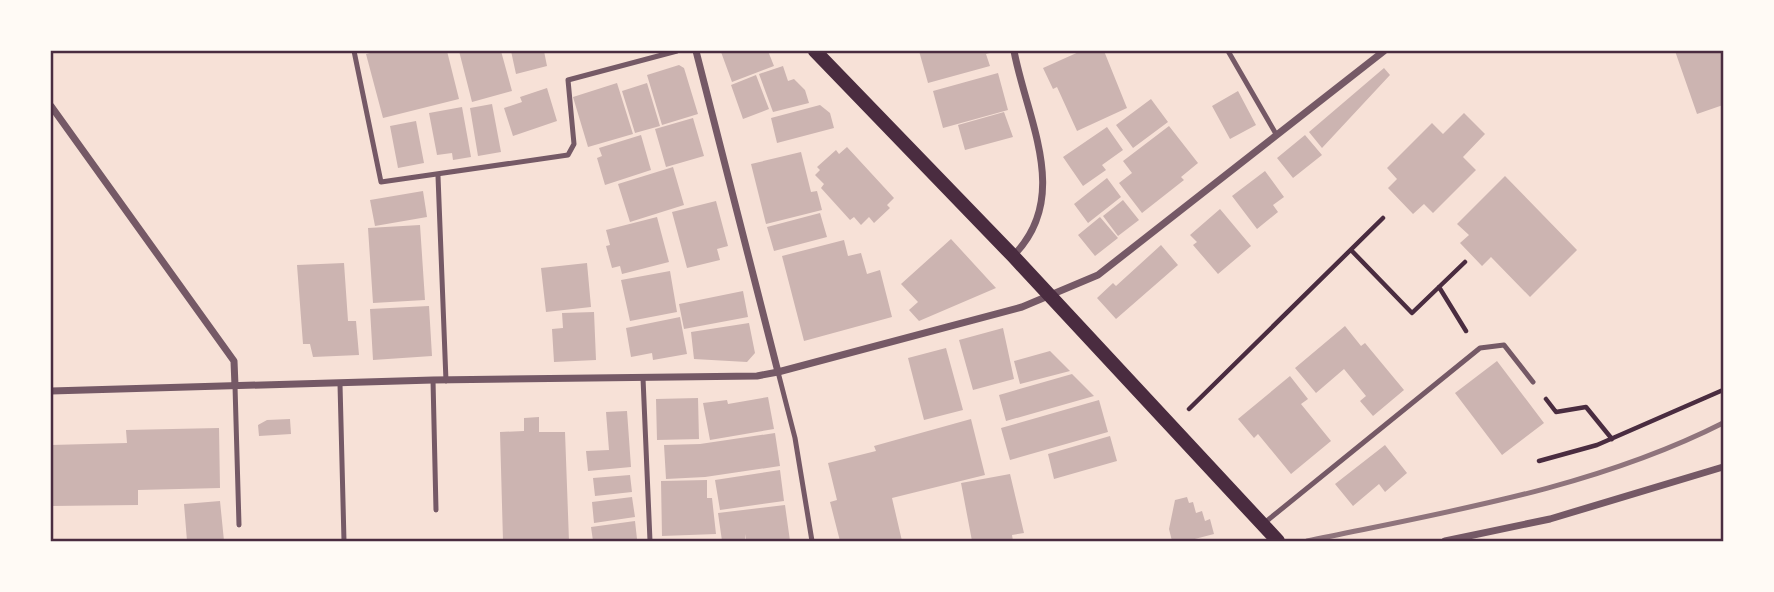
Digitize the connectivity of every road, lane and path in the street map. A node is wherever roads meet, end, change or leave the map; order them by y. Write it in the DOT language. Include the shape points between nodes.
graph roads {
  1 [pos="354,51"];
  2 [pos="677,51"];
  3 [pos="696,51"];
  4 [pos="815,51"];
  5 [pos="1014,51"];
  6 [pos="1228,51"];
  7 [pos="1384,51"];
  8 [pos="51,106"];
  9 [pos="1276,134"];
  10 [pos="438,176"];
  11 [pos="1383,218"];
  12 [pos="1351,250"];
  13 [pos="1013,256"];
  14 [pos="1465,262"];
  15 [pos="1439,287"];
  16 [pos="1051,297"];
  17 [pos="1480,348"];
  18 [pos="778,372"];
  19 [pos="643,378"];
  20 [pos="433,380"];
  21 [pos="446,381"];
  22 [pos="1533,382"];
  23 [pos="340,384"];
  24 [pos="235,386"];
  25 [pos="1723,390"];
  26 [pos="51,391"];
  27 [pos="1188,410"];
  28 [pos="1612,439"];
  29 [pos="1539,461"];
  30 [pos="1723,467"];
  31 [pos="436,510"];
  32 [pos="1263,524"];
  33 [pos="239,525"];
  34 [pos="344,541"];
  35 [pos="650,541"];
  36 [pos="811,541"];
  37 [pos="1279,541"];
  38 [pos="1445,541"];
  1 -- 10 [label="lane" via="381,183"];
  2 -- 10 [label="lane" via="568,80 574,144 568,155"];
  3 -- 18 [label="street"];
  4 -- 13 [label="main road"];
  5 -- 13 [label="street" via="1045,171 1039,215 1030,239"];
  6 -- 9 [label="lane"];
  7 -- 9 [label="street"];
  8 -- 24 [label="street" via="234,361"];
  9 -- 16 [label="street" via="1098,275"];
  10 -- 21 [label="lane"];
  11 -- 12 [label="path"];
  12 -- 15 [label="path" via="1412,313"];
  12 -- 27 [label="path"];
  13 -- 16 [label="main road"];
  14 -- 15 [label="path"];
  15 -- 17 [label="path"];
  16 -- 18 [label="street"];
  16 -- 32 [label="main road"];
  17 -- 22 [label="lane" via="1504,345"];
  17 -- 32 [label="lane"];
  18 -- 19 [label="street"];
  18 -- 36 [label="lane" via="795,438"];
  19 -- 21 [label="street"];
  19 -- 35 [label="lane"];
  20 -- 21 [label="street"];
  20 -- 23 [label="street"];
  20 -- 31 [label="lane"];
  22 -- 28 [label="path" via="1556,411 1586,407"];
  23 -- 24 [label="street"];
  23 -- 34 [label="lane"];
  24 -- 26 [label="street"];
  24 -- 33 [label="lane"];
  25 -- 28 [label="path"];
  28 -- 29 [label="path"];
  30 -- 38 [label="street" via="1550,519"];
  32 -- 37 [label="main road"];
}
